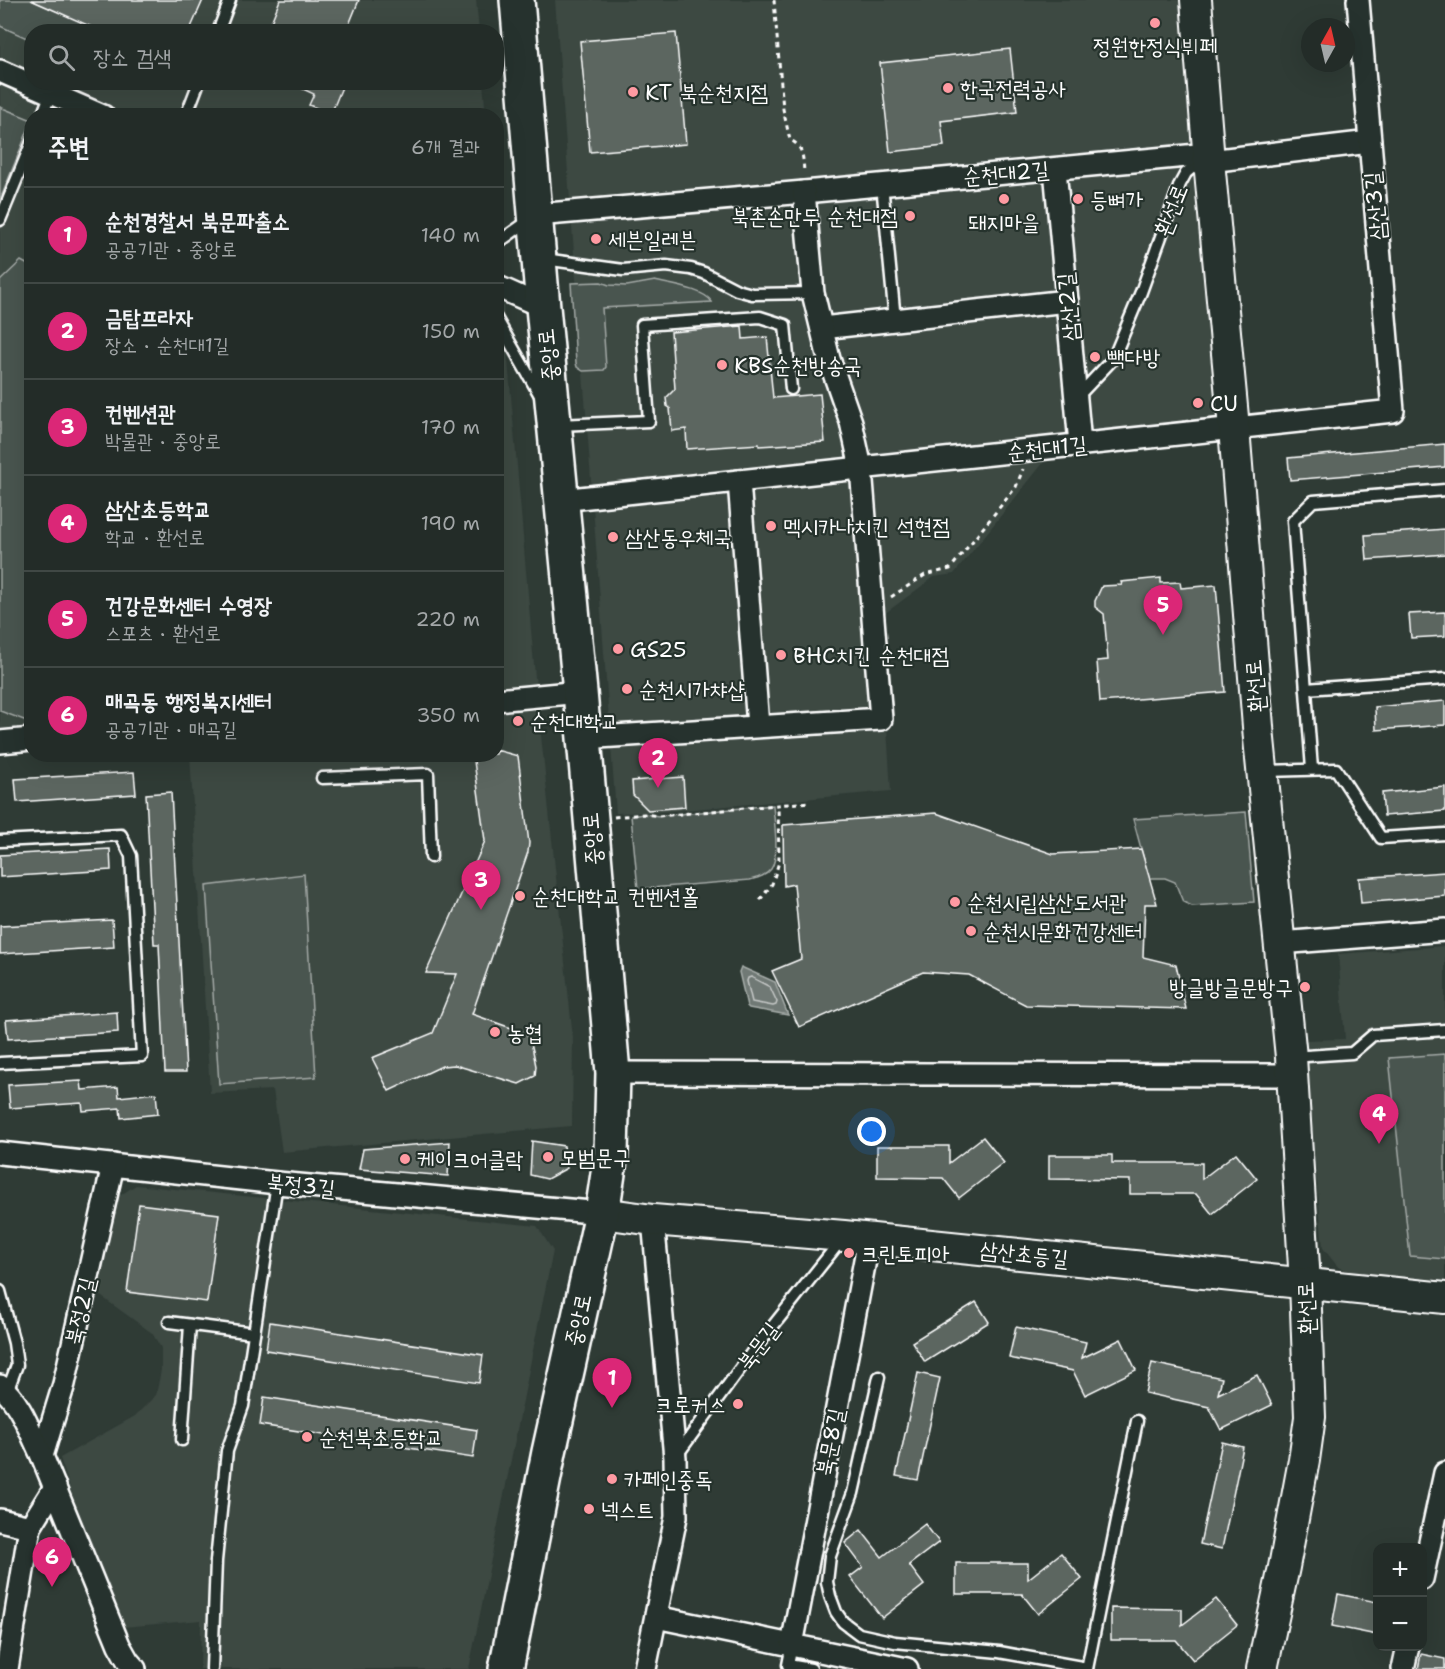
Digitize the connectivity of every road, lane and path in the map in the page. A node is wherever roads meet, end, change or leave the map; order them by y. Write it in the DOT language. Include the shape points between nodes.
graph roads {
  1 [pos="230,0"];
  2 [pos="517,0"];
  3 [pos="774,0"];
  4 [pos="1196,0"];
  5 [pos="1358,0"];
  6 [pos="221,24"];
  7 [pos="0,71"];
  8 [pos="24,81"];
  9 [pos="44,90"];
  10 [pos="196,90"];
  11 [pos="51,93"];
  12 [pos="45,108"];
  13 [pos="85,108"];
  14 [pos="189,108"];
  15 [pos="1370,142"];
  16 [pos="1208,157"];
  17 [pos="24,162"];
  18 [pos="1055,169"];
  19 [pos="882,184"];
  20 [pos="804,192"];
  21 [pos="536,215"];
  22 [pos="0,220"];
  23 [pos="504,238"];
  24 [pos="539,258"];
  25 [pos="504,290"];
  26 [pos="813,293"];
  27 [pos="1068,301"];
  28 [pos="543,307"];
  29 [pos="895,320"];
  30 [pos="822,328"];
  31 [pos="504,332"];
  32 [pos="791,389"];
  33 [pos="1077,398"];
  34 [pos="555,422"];
  35 [pos="1234,428"];
  36 [pos="1080,444"];
  37 [pos="1029,450"];
  38 [pos="861,468"];
  39 [pos="739,481"];
  40 [pos="1445,490"];
  41 [pos="561,500"];
  42 [pos="871,602"];
  43 [pos="1445,679"];
  44 [pos="1306,688"];
  45 [pos="580,692"];
  46 [pos="504,699"];
  47 [pos="758,726"];
  48 [pos="583,738"];
  49 [pos="24,740"];
  50 [pos="0,742"];
  51 [pos="1312,770"];
  52 [pos="1262,771"];
  53 [pos="322,778"];
  54 [pos="810,802"];
  55 [pos="778,805"];
  56 [pos="590,819"];
  57 [pos="1445,834"];
  58 [pos="0,841"];
  59 [pos="431,857"];
  60 [pos="760,900"];
  61 [pos="1445,930"];
  62 [pos="1280,943"];
  63 [pos="1445,1030"];
  64 [pos="0,1063"];
  65 [pos="1292,1066"];
  66 [pos="613,1073"];
  67 [pos="0,1152"];
  68 [pos="113,1165"];
  69 [pos="277,1183"];
  70 [pos="602,1213"];
  71 [pos="653,1220"];
  72 [pos="856,1238"];
  73 [pos="1305,1282"];
  74 [pos="0,1291"];
  75 [pos="1445,1298"];
  76 [pos="169,1322"];
  77 [pos="190,1325"];
  78 [pos="254,1333"];
  79 [pos="879,1377"];
  80 [pos="4,1389"];
  81 [pos="1137,1421"];
  82 [pos="182,1440"];
  83 [pos="42,1456"];
  84 [pos="675,1458"];
  85 [pos="1445,1473"];
  86 [pos="55,1487"];
  87 [pos="0,1520"];
  88 [pos="30,1527"];
  89 [pos="1427,1555"];
  90 [pos="656,1617"];
  91 [pos="792,1645"];
  92 [pos="1407,1651"];
  93 [pos="10,1667"];
  94 [pos="1087,1668"];
  95 [pos="135,1669"];
  96 [pos="212,1669"];
  97 [pos="506,1669"];
  98 [pos="645,1669"];
  99 [pos="811,1669"];
  100 [pos="907,1669"];
  101 [pos="1262,1669"];
  102 [pos="1403,1669"];
  1 -- 6 [label="lane"];
  2 -- 21 [label="main road, 중앙로"];
  3 -- 20 [label="path" via="783,109 790,140 803,156"];
  4 -- 16 [label="street, 환선로"];
  5 -- 15 [label="street, 삼산3길"];
  7 -- 8 [label="street"];
  9 -- 11 [label="street"];
  10 -- 14 [label="lane"];
  11 -- 12 [label="lane"];
  11 -- 13 [label="street"];
  15 -- 16 [label="street, 환선로"];
  15 -- 35 [label="street, 삼산3길" via="1393,411"];
  16 -- 18 [label="street, 순천대2길"];
  16 -- 33 [label="lane, 환선로" via="1186,173 1180,184 1113,359"];
  16 -- 35 [label="street, 환선로"];
  17 -- 22 [label="lane"];
  18 -- 19 [label="street, 순천대2길"];
  18 -- 27 [label="street, 삼산2길"];
  19 -- 20 [label="street, 순천대2길"];
  19 -- 29 [label="lane"];
  20 -- 21 [label="street, 순천대2길"];
  20 -- 26 [label="street"];
  21 -- 23 [label="lane"];
  21 -- 24 [label="main road, 중앙로"];
  24 -- 26 [label="lane" via="623,270 691,268 752,294"];
  24 -- 28 [label="main road, 중앙로"];
  25 -- 28 [label="street"];
  26 -- 30 [label="street"];
  27 -- 29 [label="street"];
  27 -- 33 [label="street, 삼산2길"];
  28 -- 34 [label="main road, 중앙로"];
  29 -- 30 [label="street"];
  30 -- 38 [label="street"];
  31 -- 34 [label="lane"];
  32 -- 34 [label="lane" via="785,325 760,317 642,324 648,421"];
  33 -- 36 [label="street, 삼산2길"];
  34 -- 41 [label="main road, 중앙로"];
  35 -- 36 [label="street, 순천대1길"];
  35 -- 52 [label="street, 환선로"];
  36 -- 37 [label="street, 순천대1길"];
  37 -- 38 [label="street, 순천대1길"];
  37 -- 42 [label="path" via="1016,487 950,569 925,575 892,597"];
  38 -- 39 [label="street, 순천대1길"];
  38 -- 42 [label="street"];
  39 -- 41 [label="street, 순천대1길"];
  39 -- 47 [label="street"];
  40 -- 44 [label="lane" via="1313,501 1293,521"];
  41 -- 45 [label="main road, 중앙로"];
  42 -- 47 [label="street" via="880,719"];
  43 -- 44 [label="lane"];
  44 -- 51 [label="lane"];
  45 -- 46 [label="street"];
  45 -- 48 [label="main road, 중앙로"];
  47 -- 48 [label="street"];
  48 -- 56 [label="main road, 중앙로"];
  49 -- 50 [label="street"];
  51 -- 52 [label="lane"];
  51 -- 57 [label="lane" via="1336,769 1382,838"];
  52 -- 62 [label="street, 환선로"];
  53 -- 59 [label="lane" via="429,774"];
  54 -- 55 [label="path"];
  55 -- 56 [label="path"];
  55 -- 60 [label="path" via="779,862 772,884"];
  56 -- 66 [label="main road, 중앙로"];
  58 -- 64 [label="lane" via="121,835 131,856 142,1056"];
  61 -- 62 [label="street"];
  62 -- 65 [label="street, 환선로"];
  63 -- 65 [label="lane" via="1373,1035 1352,1053"];
  65 -- 66 [label="street"];
  65 -- 73 [label="street, 환선로"];
  66 -- 70 [label="main road, 중앙로" via="611,1154"];
  67 -- 68 [label="street, 북정3길"];
  68 -- 69 [label="street, 북정3길"];
  68 -- 83 [label="street, 북정2길" via="64,1384"];
  69 -- 70 [label="street, 북정3길"];
  69 -- 78 [label="lane"];
  70 -- 71 [label="street, 삼산초등길"];
  70 -- 97 [label="main road, 중앙로"];
  71 -- 72 [label="street, 삼산초등길"];
  71 -- 84 [label="street"];
  72 -- 73 [label="street, 삼산초등길"];
  72 -- 84 [label="lane, 북문길" via="753,1351"];
  72 -- 91 [label="street, 북문8길"];
  73 -- 75 [label="street, 삼산초등길"];
  73 -- 101 [label="street, 환선로" via="1310,1417"];
  74 -- 80 [label="lane" via="17,1365"];
  76 -- 77 [label="lane"];
  77 -- 78 [label="lane"];
  77 -- 82 [label="lane"];
  78 -- 96 [label="lane" via="243,1406 227,1451 216,1561"];
  79 -- 94 [label="lane" via="853,1493 830,1556 827,1582 843,1622 860,1634 895,1642 999,1652"];
  80 -- 83 [label="street" via="16,1403"];
  81 -- 94 [label="lane"];
  83 -- 86 [label="street"];
  84 -- 90 [label="street" via="676,1517"];
  85 -- 89 [label="street"];
  86 -- 88 [label="street"];
  86 -- 95 [label="street" via="119,1645"];
  87 -- 88 [label="street"];
  88 -- 93 [label="street"];
  90 -- 91 [label="street"];
  90 -- 98 [label="street"];
  91 -- 99 [label="lane" via="788,1665"];
  91 -- 100 [label="street"];
  92 -- 102 [label="street"];
}
